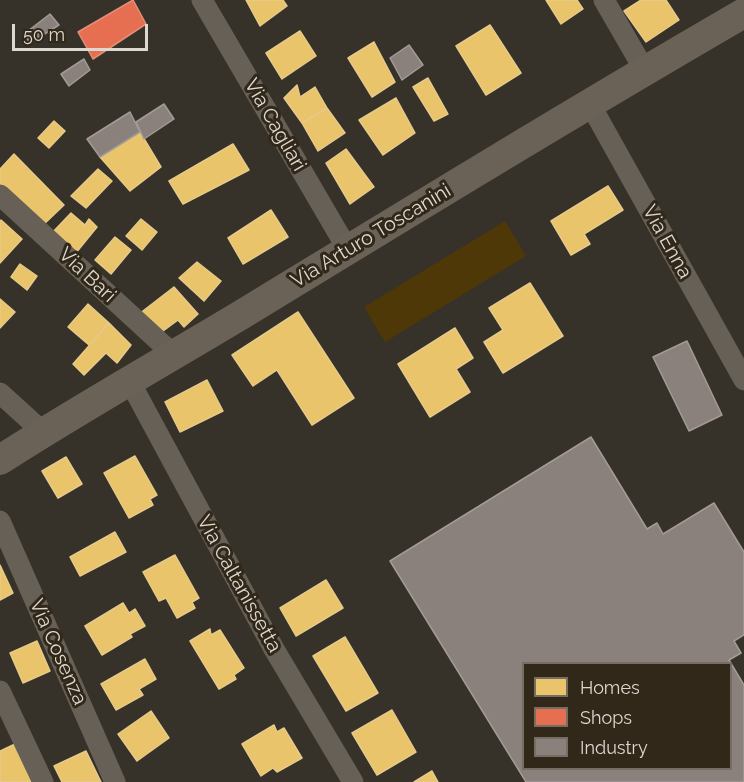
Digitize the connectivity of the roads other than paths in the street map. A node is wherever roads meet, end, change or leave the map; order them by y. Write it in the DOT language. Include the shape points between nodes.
graph roads {
  1 [pos="202,0"];
  2 [pos="604,0"];
  3 [pos="744,13"];
  4 [pos="645,71"];
  5 [pos="590,104"];
  6 [pos="0,195"];
  7 [pos="348,250"];
  8 [pos="174,355"];
  9 [pos="744,380"];
  10 [pos="130,382"];
  11 [pos="0,393"];
  12 [pos="43,432"];
  13 [pos="0,460"];
  14 [pos="0,521"];
  15 [pos="0,691"];
  16 [pos="43,782"];
  17 [pos="116,782"];
  18 [pos="353,782"];
  1 -- 7 [label="street, Via Cagliari"];
  2 -- 4 [label="street"];
  3 -- 4 [label="street, Via Arturo Toscanini"];
  4 -- 5 [label="street, Via Arturo Toscanini"];
  5 -- 7 [label="street, Via Arturo Toscanini"];
  5 -- 9 [label="street, Via Enna"];
  6 -- 8 [label="street, Via Bari"];
  7 -- 8 [label="street, Via Arturo Toscanini"];
  8 -- 10 [label="street, Via Arturo Toscanini"];
  10 -- 12 [label="street, Via Arturo Toscanini"];
  10 -- 18 [label="street, Via Caltanissetta" via="274,649"];
  11 -- 12 [label="street"];
  12 -- 13 [label="street, Via Arturo Toscanini"];
  14 -- 17 [label="street, Via Cosenza"];
  15 -- 16 [label="street"];
}
